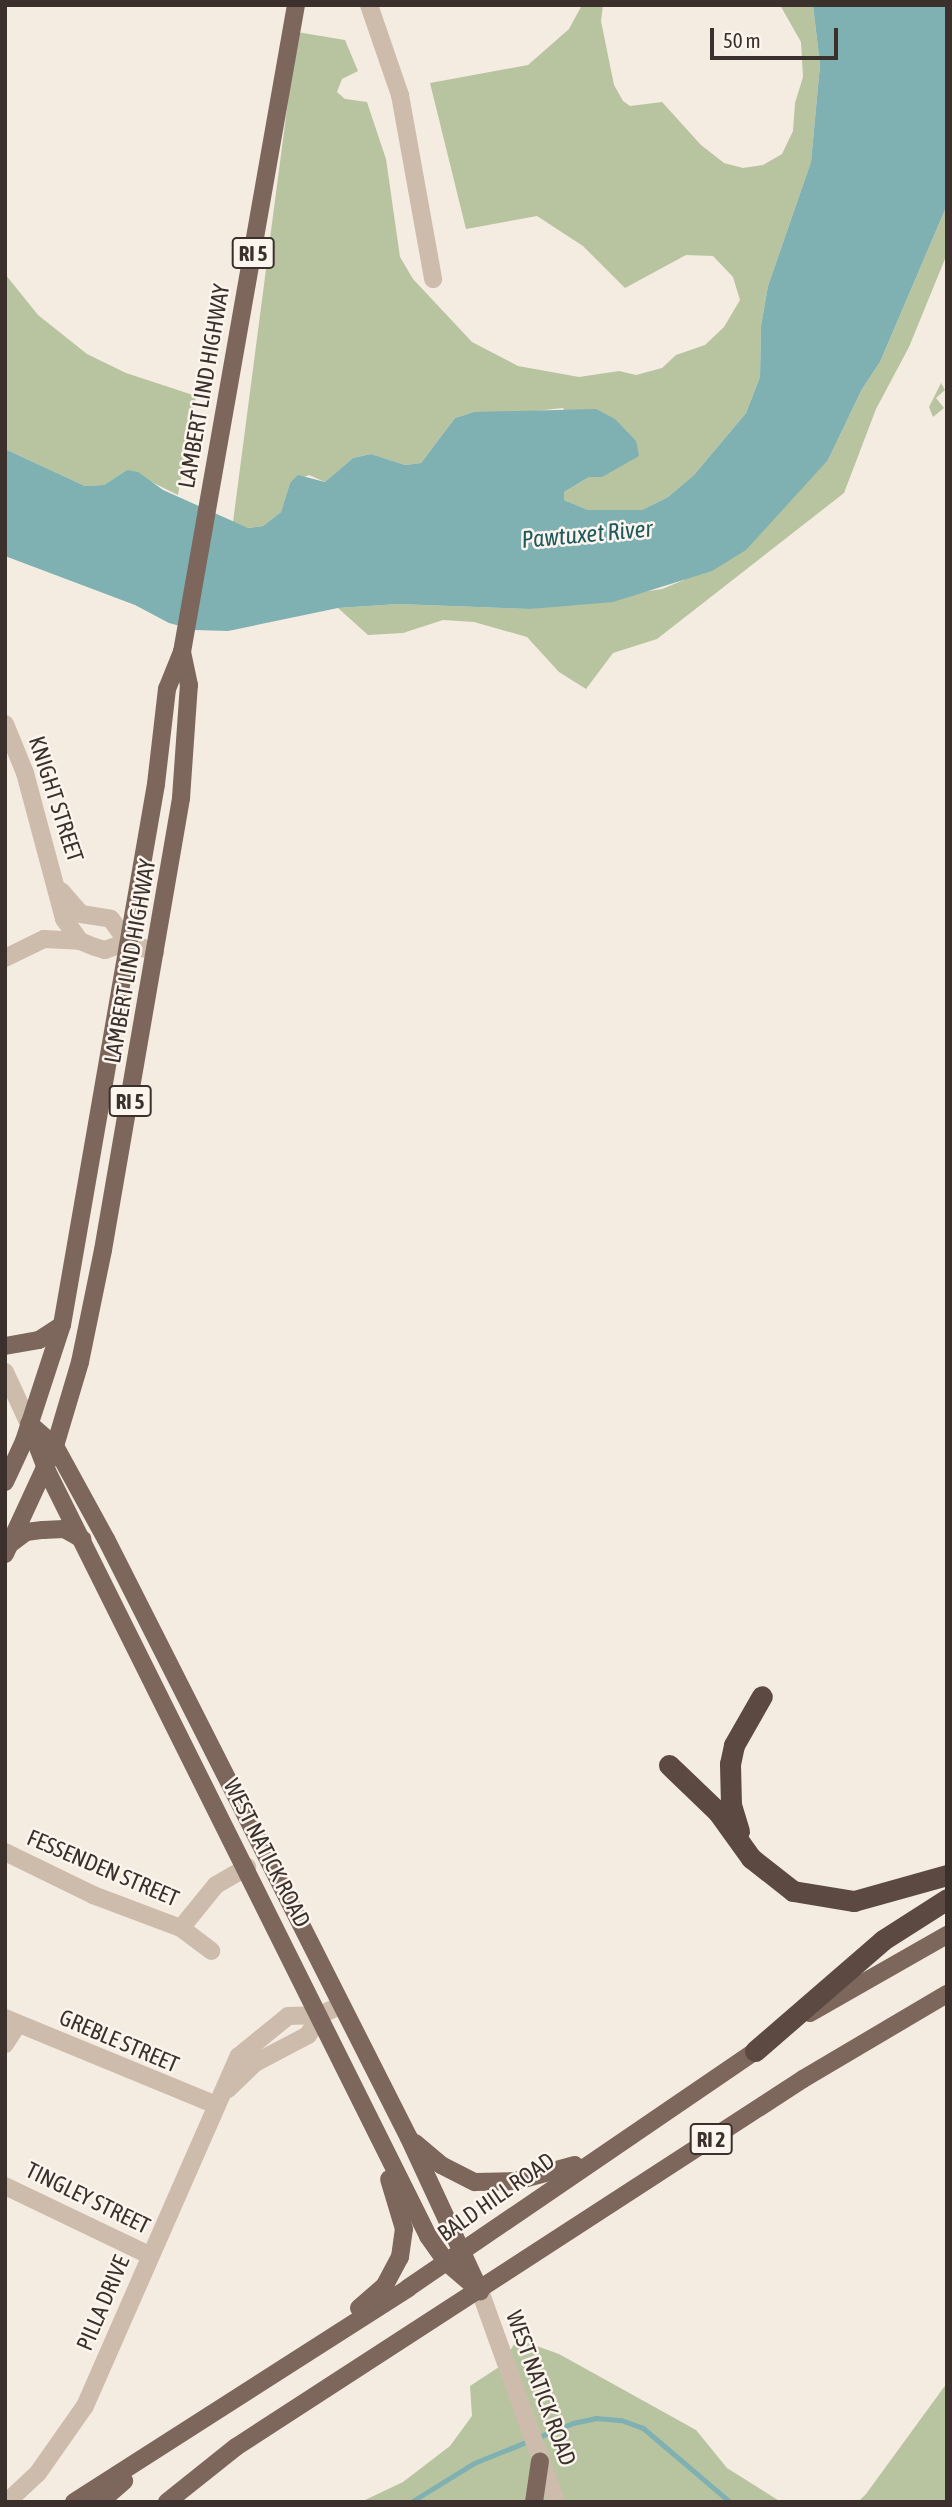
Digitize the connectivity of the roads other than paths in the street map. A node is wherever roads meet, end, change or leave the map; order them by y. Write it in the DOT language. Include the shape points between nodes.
graph roads {
  1 [pos="296,5"];
  2 [pos="369,5"];
  3 [pos="433,279"];
  4 [pos="182,652"];
  5 [pos="5,724"];
  6 [pos="59,889"];
  7 [pos="80,941"];
  8 [pos="127,942"];
  9 [pos="155,952"];
  10 [pos="11,954"];
  11 [pos="62,1325"];
  12 [pos="5,1346"];
  13 [pos="5,1372"];
  14 [pos="29,1424"];
  15 [pos="55,1446"];
  16 [pos="47,1471"];
  17 [pos="5,1482"];
  18 [pos="82,1539"];
  19 [pos="8,1549"];
  20 [pos="762,1696"];
  21 [pos="669,1765"];
  22 [pos="5,1852"];
  23 [pos="751,1858"];
  24 [pos="247,1867"];
  25 [pos="947,1875"];
  26 [pos="947,1899"];
  27 [pos="181,1928"];
  28 [pos="947,1935"];
  29 [pos="211,1951"];
  30 [pos="947,1994"];
  31 [pos="341,2005"];
  32 [pos="320,2015"];
  33 [pos="12,2021"];
  34 [pos="5,2044"];
  35 [pos="755,2051"];
  36 [pos="216,2105"];
  37 [pos="366,2110"];
  38 [pos="409,2138"];
  39 [pos="601,2155"];
  40 [pos="5,2186"];
  41 [pos="463,2249"];
  42 [pos="149,2255"];
  43 [pos="446,2262"];
  44 [pos="480,2291"];
  45 [pos="291,2364"];
  46 [pos="167,2445"];
  47 [pos="538,2456"];
  48 [pos="7,2502"];
  49 [pos="75,2502"];
  50 [pos="100,2502"];
  51 [pos="167,2502"];
  52 [pos="534,2502"];
  53 [pos="556,2502"];
  1 -- 4 [label="main road, LAMBERT LIND HIGHWAY / RI 5"];
  2 -- 3 [label="street" via="400,94"];
  4 -- 8 [label="main road, LAMBERT LIND HIGHWAY / RI 5" via="167,690 156,785"];
  4 -- 9 [label="main road, LAMBERT LIND HIGHWAY / RI 5" via="189,685 181,798"];
  5 -- 6 [label="street, KNIGHT STREET" via="25,773"];
  6 -- 7 [label="street, KNIGHT STREET" via="64,919"];
  6 -- 8 [label="street, KNIGHT STREET" via="81,914 111,919"];
  7 -- 8 [label="street, KNIGHT STREET" via="105,950"];
  7 -- 10 [label="street" via="44,939"];
  8 -- 9 [label="street, KNIGHT STREET"];
  8 -- 11 [label="main road, LAMBERT LIND HIGHWAY / RI 5"];
  9 -- 15 [label="main road, LAMBERT LIND HIGHWAY / RI 5" via="103,1250 80,1362"];
  11 -- 12 [label="main road" via="39,1340"];
  11 -- 14 [label="main road, LAMBERT LIND HIGHWAY / RI 5"];
  13 -- 14 [label="street, WEST NATICK ROAD"];
  14 -- 15 [label="main road, WEST NATICK ROAD"];
  14 -- 16 [label="main road, WEST NATICK ROAD"];
  14 -- 17 [label="main road, LAMBERT LIND HIGHWAY / RI 5"];
  15 -- 16 [label="main road, LAMBERT LIND HIGHWAY / RI 5"];
  15 -- 31 [label="main road, WEST NATICK ROAD"];
  16 -- 18 [label="main road, WEST NATICK ROAD"];
  16 -- 19 [label="main road, LAMBERT LIND HIGHWAY / RI 5"];
  18 -- 19 [label="main road" via="64,1529 26,1532"];
  18 -- 24 [label="main road, WEST NATICK ROAD"];
  20 -- 23 [label="highway" via="734,1745 730,1764 731,1805"];
  21 -- 23 [label="highway" via="718,1812"];
  22 -- 27 [label="street, FESSENDEN STREET" via="93,1895"];
  23 -- 25 [label="highway" via="793,1891 843,1900"];
  24 -- 27 [label="street, FESSENDEN STREET" via="216,1885"];
  24 -- 32 [label="main road, WEST NATICK ROAD"];
  26 -- 35 [label="highway" via="883,1940"];
  27 -- 29 [label="street, FESSENDEN STREET"];
  28 -- 35 [label="main road, BALD HILL ROAD / RI 2" via="853,1985"];
  30 -- 44 [label="main road, RI 2" via="803,2079"];
  31 -- 32 [label="street, PILLA DRIVE"];
  31 -- 38 [label="main road, WEST NATICK ROAD"];
  32 -- 36 [label="street, PILLA DRIVE" via="308,2035 243,2073"];
  32 -- 36 [label="street, PILLA DRIVE" via="288,2016 250,2043 230,2071"];
  32 -- 37 [label="main road, WEST NATICK ROAD"];
  33 -- 34 [label="street"];
  33 -- 36 [label="street, GREBLE STREET"];
  35 -- 39 [label="main road, BALD HILL ROAD / RI 2"];
  36 -- 42 [label="street, PILLA DRIVE"];
  37 -- 43 [label="main road, WEST NATICK ROAD" via="428,2236"];
  37 -- 45 [label="main road" via="401,2211 400,2257 385,2285"];
  38 -- 39 [label="main road" via="441,2165 475,2182 551,2174"];
  38 -- 41 [label="main road, WEST NATICK ROAD"];
  39 -- 41 [label="main road, BALD HILL ROAD / RI 2"];
  40 -- 42 [label="street, TINGLEY STREET"];
  41 -- 43 [label="main road, BALD HILL ROAD / RI 2"];
  41 -- 44 [label="main road, WEST NATICK ROAD"];
  42 -- 48 [label="street, PILLA DRIVE" via="85,2406 38,2473"];
  43 -- 44 [label="main road, WEST NATICK ROAD"];
  43 -- 45 [label="main road, BALD HILL ROAD / RI 2"];
  44 -- 47 [label="street, WEST NATICK ROAD"];
  44 -- 51 [label="main road, RI 2" via="236,2447"];
  45 -- 46 [label="main road, BALD HILL ROAD / RI 2"];
  46 -- 49 [label="main road, BALD HILL ROAD / RI 2"];
  46 -- 50 [label="main road"];
  47 -- 52 [label="main road"];
  47 -- 53 [label="street, WEST NATICK ROAD"];
}
